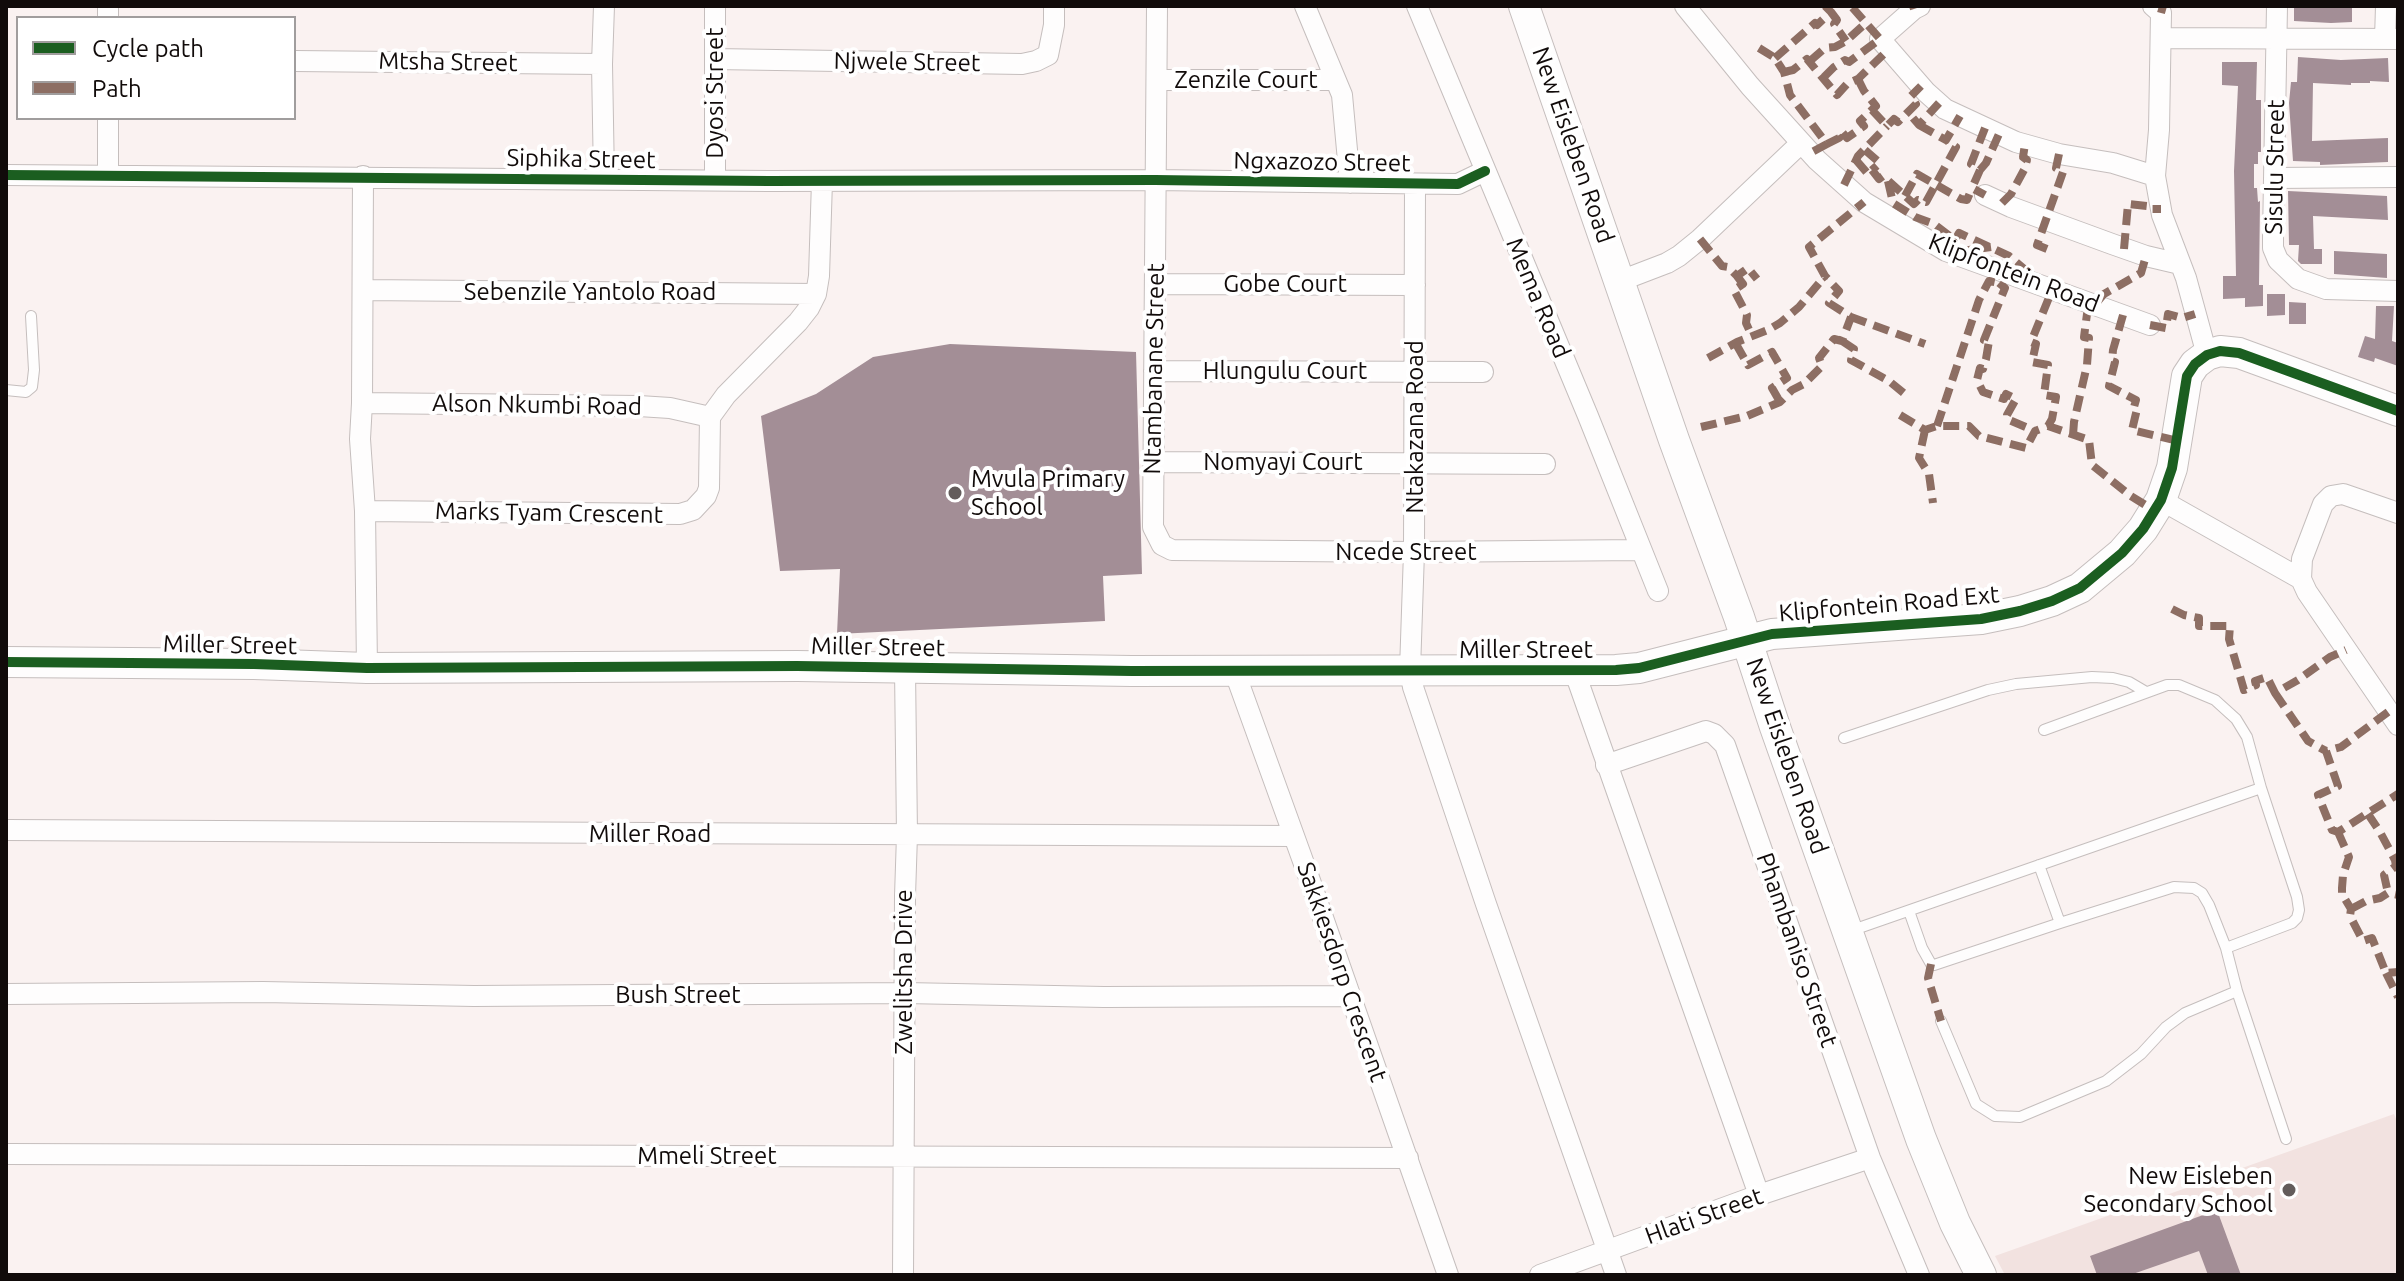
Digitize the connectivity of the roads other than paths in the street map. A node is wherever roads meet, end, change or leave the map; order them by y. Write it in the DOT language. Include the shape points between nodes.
graph roads {
  1 [pos="604,6"];
  2 [pos="715,6"];
  3 [pos="1054,6"];
  4 [pos="1157,6"];
  5 [pos="1305,6"];
  6 [pos="1417,6"];
  7 [pos="1524,6"];
  8 [pos="1685,6"];
  9 [pos="1920,6"];
  10 [pos="2153,6"];
  11 [pos="2277,6"];
  12 [pos="2386,6"];
  13 [pos="2161,38"];
  14 [pos="2277,39"];
  15 [pos="2391,39"];
  16 [pos="715,59"];
  17 [pos="296,61"];
  18 [pos="602,64"];
  19 [pos="1157,80"];
  20 [pos="1335,80"];
  21 [pos="108,120"];
  22 [pos="1801,143"];
  23 [pos="1485,171"];
  24 [pos="6,175"];
  25 [pos="108,175"];
  26 [pos="363,176"];
  27 [pos="2155,176"];
  28 [pos="2398,177"];
  29 [pos="2274,178"];
  30 [pos="604,179"];
  31 [pos="715,180"];
  32 [pos="1155,180"];
  33 [pos="822,181"];
  34 [pos="1350,183"];
  35 [pos="1415,184"];
  36 [pos="1985,195"];
  37 [pos="2180,264"];
  38 [pos="1620,281"];
  39 [pos="1155,284"];
  40 [pos="1415,285"];
  41 [pos="363,290"];
  42 [pos="2398,291"];
  43 [pos="816,294"];
  44 [pos="31,316"];
  45 [pos="2150,325"];
  46 [pos="2207,355"];
  47 [pos="1154,371"];
  48 [pos="1415,371"];
  49 [pos="1483,372"];
  50 [pos="6,390"];
  51 [pos="362,403"];
  52 [pos="2398,411"];
  53 [pos="710,417"];
  54 [pos="1153,462"];
  55 [pos="1414,462"];
  56 [pos="1545,464"];
  57 [pos="2161,500"];
  58 [pos="365,511"];
  59 [pos="2398,513"];
  60 [pos="1172,550"];
  61 [pos="1640,550"];
  62 [pos="1414,552"];
  63 [pos="2301,579"];
  64 [pos="1658,591"];
  65 [pos="1746,640"];
  66 [pos="6,662"];
  67 [pos="367,668"];
  68 [pos="905,669"];
  69 [pos="1234,670"];
  70 [pos="1410,670"];
  71 [pos="1574,670"];
  72 [pos="2146,692"];
  73 [pos="2398,725"];
  74 [pos="2044,730"];
  75 [pos="1844,738"];
  76 [pos="1606,765"];
  77 [pos="2261,788"];
  78 [pos="6,830"];
  79 [pos="907,835"];
  80 [pos="1294,836"];
  81 [pos="2039,865"];
  82 [pos="1909,911"];
  83 [pos="2060,923"];
  84 [pos="1849,932"];
  85 [pos="2226,948"];
  86 [pos="2237,991"];
  87 [pos="905,993"];
  88 [pos="6,994"];
  89 [pos="1350,996"];
  90 [pos="1941,1021"];
  91 [pos="2286,1139"];
  92 [pos="6,1154"];
  93 [pos="904,1155"];
  94 [pos="1408,1158"];
  95 [pos="1870,1158"];
  96 [pos="1759,1195"];
  97 [pos="1608,1251"];
  98 [pos="903,1275"];
  99 [pos="1448,1275"];
  100 [pos="1540,1275"];
  101 [pos="1616,1275"];
  102 [pos="1919,1275"];
  103 [pos="1981,1275"];
  1 -- 18 [label="street"];
  2 -- 16 [label="street, Dyosi Street"];
  3 -- 16 [label="street, Njwele Street" via="1048,55 1022,64"];
  4 -- 19 [label="street, Ntambanane Street"];
  5 -- 20 [label="street"];
  6 -- 23 [label="street, Mema Road"];
  7 -- 38 [label="street, New Eisleben Road"];
  8 -- 22 [label="street, Klipfontein Road"];
  9 -- 27 [label="street" via="1880,39 1945,109 2016,142"];
  10 -- 13 [label="street" via="2161,13"];
  11 -- 14 [label="street, Sisulu Street"];
  12 -- 15 [label="street"];
  13 -- 14 [label="street"];
  13 -- 27 [label="street"];
  14 -- 15 [label="street"];
  14 -- 29 [label="street, Sisulu Street"];
  16 -- 31 [label="street, Dyosi Street"];
  17 -- 18 [label="street, Mtsha Street"];
  18 -- 30 [label="street"];
  19 -- 20 [label="street, Zenzile Court"];
  19 -- 32 [label="street, Ntambanane Street"];
  20 -- 34 [label="street" via="1342,95"];
  21 -- 25 [label="street"];
  22 -- 38 [label="street" via="1679,256"];
  22 -- 45 [label="street, Klipfontein Road" via="1864,202 1946,251"];
  23 -- 35 [label="street, Ngxazozo Street" via="1458,184"];
  23 -- 61 [label="street, Mema Road"];
  24 -- 25 [label="street, Siphika Street"];
  25 -- 26 [label="street, Siphika Street"];
  26 -- 30 [label="street, Siphika Street"];
  26 -- 41 [label="street"];
  27 -- 37 [label="street"];
  28 -- 29 [label="street"];
  29 -- 42 [label="street, Sisulu Street" via="2273,248 2286,269 2326,289"];
  30 -- 31 [label="street, Siphika Street"];
  31 -- 33 [label="street, Siphika Street"];
  32 -- 33 [label="street, Siphika Street"];
  32 -- 34 [label="street, Ngxazozo Street"];
  32 -- 39 [label="street, Ntambanane Street"];
  33 -- 43 [label="street"];
  34 -- 35 [label="street, Ngxazozo Street"];
  35 -- 40 [label="street, Ntakazana Road"];
  36 -- 37 [label="street" via="2124,249"];
  37 -- 46 [label="street"];
  38 -- 65 [label="street, New Eisleben Road"];
  39 -- 40 [label="street, Gobe Court"];
  39 -- 47 [label="street, Ntambanane Street"];
  40 -- 48 [label="street, Ntakazana Road"];
  41 -- 43 [label="street, Sebenzile Yantolo Road"];
  41 -- 51 [label="street"];
  43 -- 53 [label="street" via="798,322"];
  44 -- 50 [label="lane" via="32,387 26,392"];
  46 -- 52 [label="street" via="2239,353"];
  46 -- 57 [label="street, Klipfontein Road Ext" via="2187,376 2172,468"];
  47 -- 48 [label="street, Hlungulu Court"];
  47 -- 54 [label="street, Ntambanane Street"];
  48 -- 49 [label="street, Hlungulu Court"];
  48 -- 55 [label="street, Ntakazana Road"];
  51 -- 53 [label="street, Alson Nkumbi Road" via="639,406"];
  51 -- 58 [label="street"];
  53 -- 58 [label="street, Marks Tyam Crescent" via="709,488 700,505 680,514"];
  54 -- 55 [label="street, Nomyayi Court"];
  54 -- 60 [label="street, Ntambanane Street" via="1153,527 1162,545"];
  55 -- 56 [label="street, Nomyayi Court"];
  55 -- 62 [label="street, Ntakazana Road"];
  57 -- 63 [label="street"];
  57 -- 65 [label="street, Klipfontein Road Ext" via="2122,553 2080,588 2052,601 1981,619"];
  58 -- 67 [label="street"];
  59 -- 63 [label="street" via="2343,494 2331,496 2302,559"];
  60 -- 62 [label="street, Ncede Street"];
  61 -- 62 [label="street, Ncede Street"];
  61 -- 64 [label="street, Mema Road"];
  62 -- 70 [label="street, Ntakazana Road"];
  63 -- 73 [label="street"];
  65 -- 71 [label="street, Miller Street" via="1639,668"];
  65 -- 84 [label="street, New Eisleben Road"];
  66 -- 67 [label="street, Miller Street"];
  67 -- 68 [label="street, Miller Street"];
  68 -- 69 [label="street, Miller Street"];
  68 -- 79 [label="street, Zwelitsha Drive"];
  69 -- 70 [label="street, Miller Street"];
  69 -- 80 [label="street, Sakkiesdorp Crescent"];
  70 -- 71 [label="street, Miller Street"];
  70 -- 97 [label="street"];
  71 -- 76 [label="street"];
  72 -- 74 [label="lane"];
  72 -- 75 [label="lane" via="2113,678 2016,684"];
  72 -- 77 [label="lane" via="2179,685 2225,708 2247,737"];
  76 -- 95 [label="street, Phambaniso Street" via="1706,731 1725,745"];
  76 -- 96 [label="street"];
  77 -- 81 [label="lane"];
  77 -- 85 [label="lane" via="2297,897 2297,918"];
  78 -- 79 [label="street, Miller Road"];
  79 -- 80 [label="street, Miller Road"];
  79 -- 87 [label="street, Zwelitsha Drive"];
  80 -- 89 [label="street, Sakkiesdorp Crescent"];
  81 -- 82 [label="lane"];
  81 -- 83 [label="lane"];
  82 -- 83 [label="lane" via="1934,965"];
  82 -- 84 [label="lane"];
  83 -- 85 [label="lane" via="2186,886 2202,893"];
  84 -- 103 [label="street, New Eisleben Road" via="1932,1166"];
  85 -- 86 [label="lane"];
  86 -- 90 [label="lane" via="2185,1013 2106,1081 2020,1117 1995,1116 1976,1104"];
  86 -- 91 [label="lane"];
  87 -- 88 [label="street, Bush Street"];
  87 -- 89 [label="street, Bush Street"];
  87 -- 93 [label="street, Zwelitsha Drive"];
  89 -- 94 [label="street, Sakkiesdorp Crescent"];
  92 -- 93 [label="street, Mmeli Street"];
  93 -- 94 [label="street, Mmeli Street"];
  93 -- 98 [label="street, Zwelitsha Drive"];
  94 -- 99 [label="street, Sakkiesdorp Crescent"];
  95 -- 96 [label="street, Hlati Street"];
  95 -- 102 [label="street, Phambaniso Street"];
  96 -- 97 [label="street, Hlati Street"];
  97 -- 100 [label="street, Hlati Street"];
  97 -- 101 [label="street"];
}
